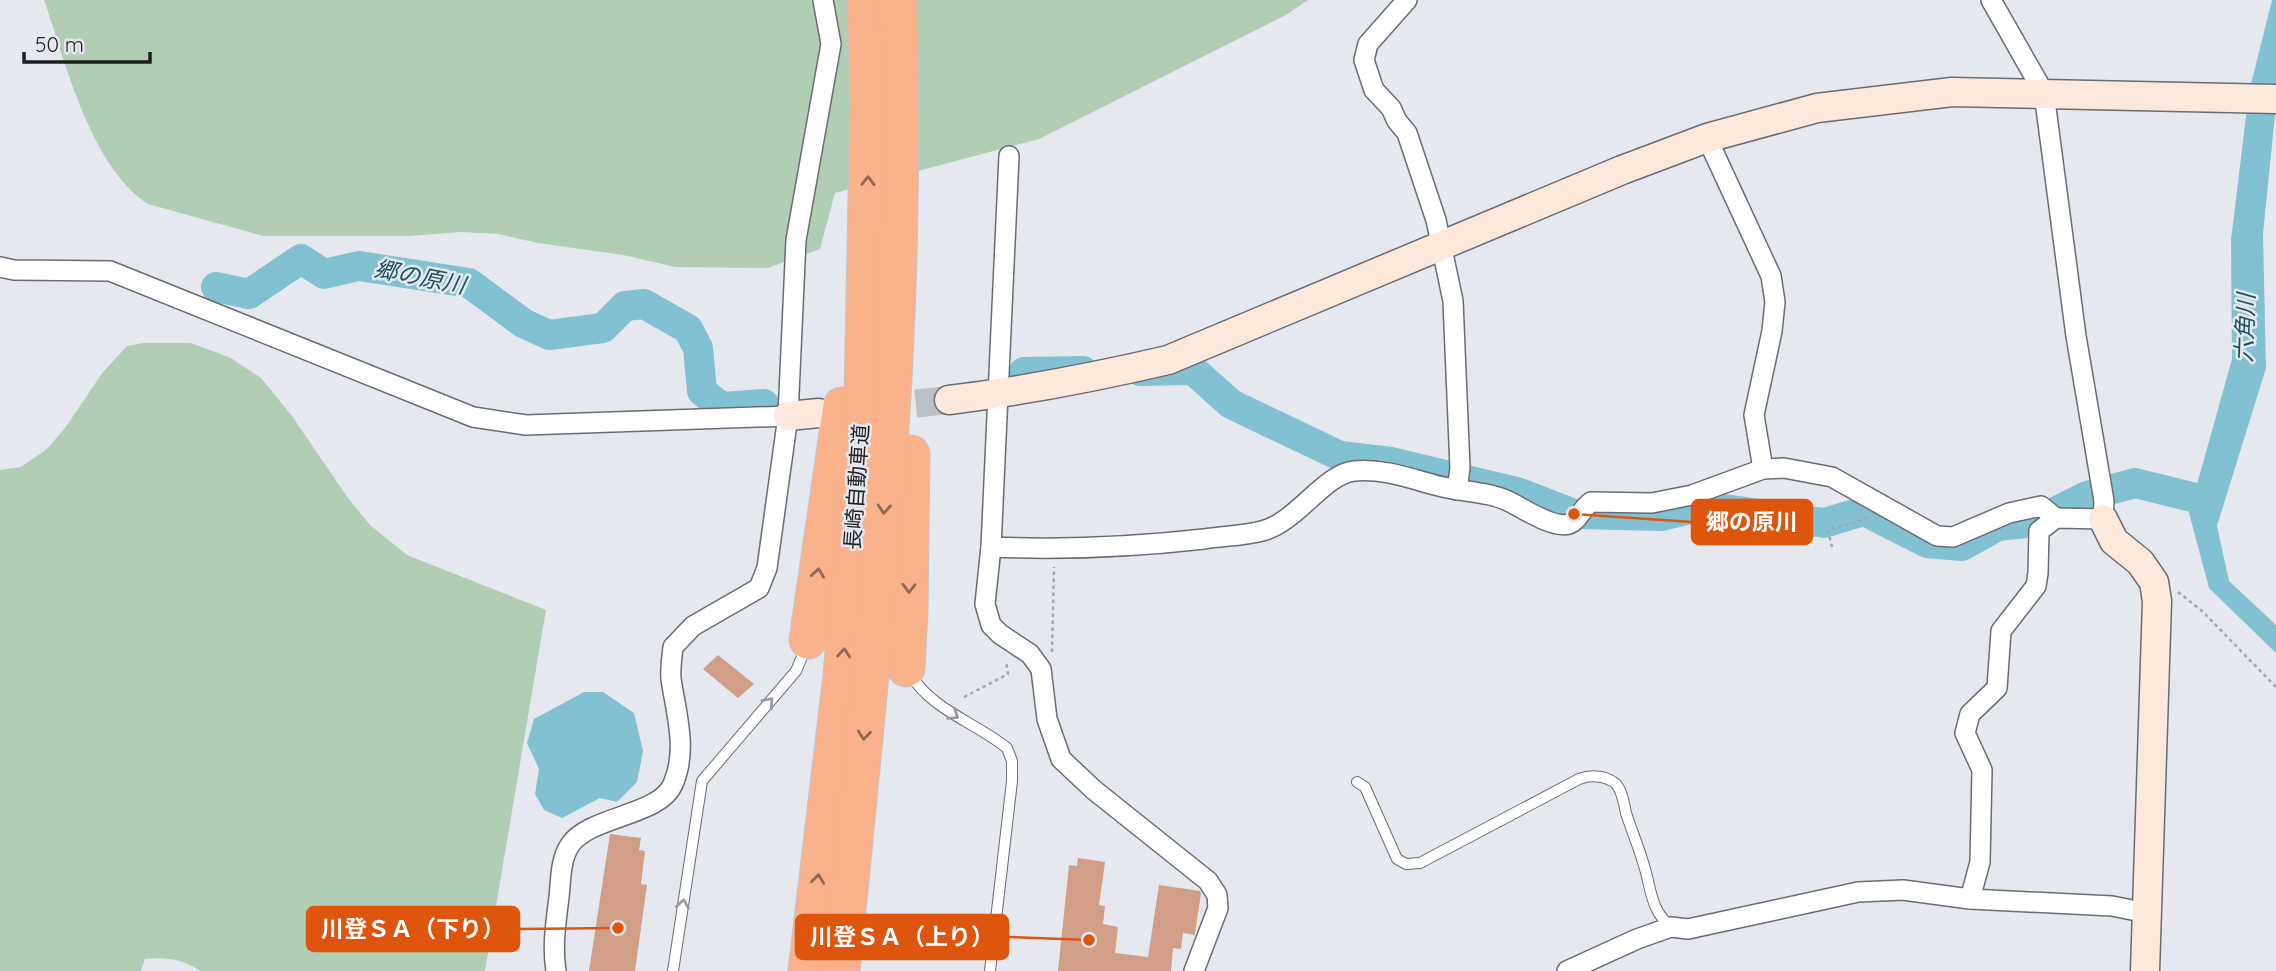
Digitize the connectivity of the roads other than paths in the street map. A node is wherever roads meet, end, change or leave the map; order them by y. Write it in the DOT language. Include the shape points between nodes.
graph roads {
  1 [pos="823,0"];
  2 [pos="866,0"];
  3 [pos="898,0"];
  4 [pos="1407,0"];
  5 [pos="1991,0"];
  6 [pos="2044,93"];
  7 [pos="2276,99"];
  8 [pos="901,104"];
  9 [pos="1707,138"];
  10 [pos="1009,156"];
  11 [pos="867,232"];
  12 [pos="1441,246"];
  13 [pos="0,267"];
  14 [pos="999,394"];
  15 [pos="949,400"];
  16 [pos="819,414"];
  17 [pos="788,416"];
  18 [pos="1763,469"];
  19 [pos="1457,490"];
  20 [pos="2103,510"];
  21 [pos="2049,512"];
  22 [pos="991,547"];
  23 [pos="808,640"];
  24 [pos="906,668"];
  25 [pos="1356,782"];
  26 [pos="1970,899"];
  27 [pos="2147,913"];
  28 [pos="1671,927"];
  29 [pos="556,971"];
  30 [pos="673,971"];
  31 [pos="807,971"];
  32 [pos="841,971"];
  33 [pos="990,971"];
  34 [pos="1194,971"];
  35 [pos="1567,971"];
  36 [pos="2145,971"];
  1 -- 17 [label="street" via="831,44 796,240"];
  11 -- 2 [label="highway, 長崎自動車道, one-way"];
  3 -- 8 [label="highway, 長崎自動車道"];
  4 -- 12 [label="street" via="1368,44 1364,60 1374,90 1407,133"];
  5 -- 6 [label="street"];
  6 -- 7 [label="street"];
  6 -- 9 [label="street" via="1952,92 1817,108"];
  6 -- 20 [label="street"];
  8 -- 24 [label="highway, one-way" via="912,276"];
  8 -- 32 [label="highway, 長崎自動車道, one-way" via="889,443"];
  9 -- 12 [label="street"];
  9 -- 18 [label="street" via="1771,276 1775,302 1772,331 1755,415"];
  10 -- 14 [label="street"];
  23 -- 11 [label="highway, one-way"];
  31 -- 11 [label="highway, 長崎自動車道, one-way" via="842,674 862,444"];
  12 -- 14 [label="street" via="1168,360"];
  12 -- 19 [label="street" via="1453,301"];
  13 -- 17 [label="street" via="110,271 473,417 502,423"];
  14 -- 15 [label="street"];
  14 -- 22 [label="street"];
  16 -- 17 [label="street"];
  17 -- 29 [label="street" via="768,568 758,588 693,626 673,647 671,676 680,720 679,763 673,786 654,803 591,829 570,844 562,864 553,950"];
  18 -- 19 [label="street" via="1692,495 1653,503 1591,502 1566,525 1548,522 1506,500"];
  18 -- 21 [label="street" via="1832,477 1937,536 1953,537 2009,513"];
  19 -- 22 [label="street" via="1388,472 1352,471 1336,478 1282,524 1261,531 1150,545 1054,550"];
  20 -- 21 [label="street"];
  20 -- 27 [label="street" via="2114,541 2140,562 2154,582 2157,601"];
  21 -- 26 [label="street" via="2039,531 2036,586 2001,631 1997,688 1970,714 1965,733 1982,770 1980,862"];
  22 -- 34 [label="street" via="985,604 991,625 1030,654 1041,669 1047,719 1061,759 1208,881 1217,895 1218,908"];
  30 -- 23 [label="lane, one-way" via="702,781 796,671"];
  24 -- 33 [label="lane, one-way" via="931,701 997,740 1012,761"];
  25 -- 28 [label="lane" via="1365,787 1397,859 1413,865 1579,779 1589,775 1604,778 1616,784 1621,794 1652,900 1661,919"];
  26 -- 27 [label="street" via="2112,906"];
  26 -- 28 [label="street" via="1903,890 1858,891 1688,929"];
  27 -- 36 [label="street"];
  28 -- 35 [label="street"];
}
